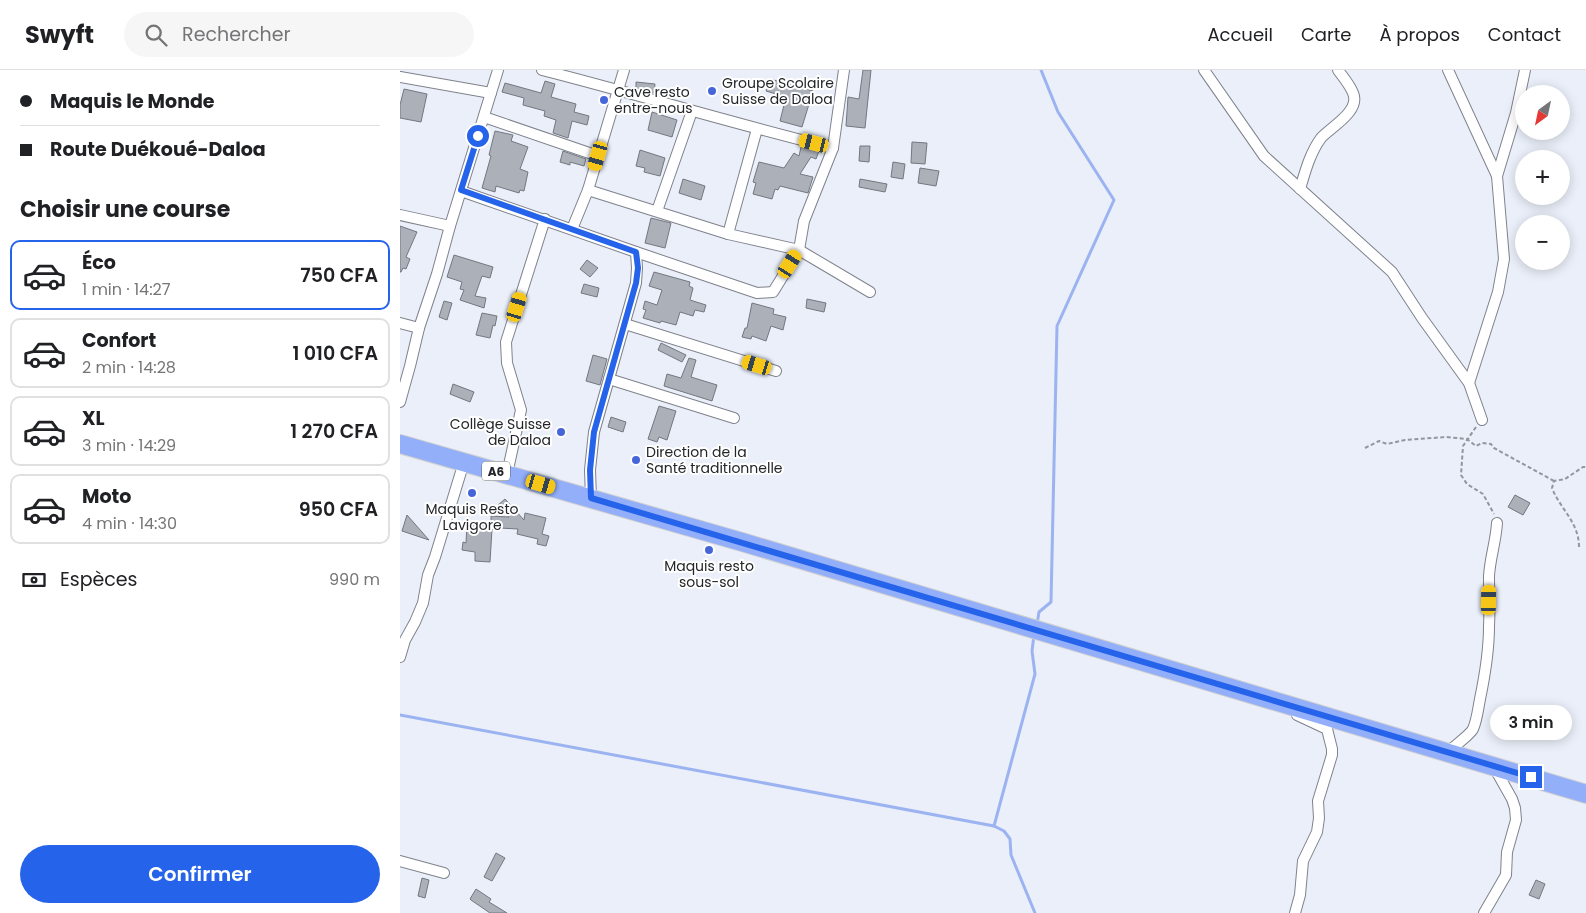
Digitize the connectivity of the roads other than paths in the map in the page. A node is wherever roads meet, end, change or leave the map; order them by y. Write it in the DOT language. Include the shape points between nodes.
graph roads {
  1 [pos="498,70"];
  2 [pos="542,70"];
  3 [pos="624,70"];
  4 [pos="844,70"];
  5 [pos="1204,70"];
  6 [pos="1338,70"];
  7 [pos="1448,70"];
  8 [pos="1526,70"];
  9 [pos="400,73"];
  10 [pos="618,89"];
  11 [pos="491,93"];
  12 [pos="692,111"];
  13 [pos="484,117"];
  14 [pos="757,129"];
  15 [pos="833,148"];
  16 [pos="598,156"];
  17 [pos="1498,176"];
  18 [pos="1300,189"];
  19 [pos="461,190"];
  20 [pos="588,190"];
  21 [pos="657,211"];
  22 [pos="400,215"];
  23 [pos="545,220"];
  24 [pos="450,226"];
  25 [pos="572,229"];
  26 [pos="728,234"];
  27 [pos="799,250"];
  28 [pos="636,252"];
  29 [pos="870,292"];
  30 [pos="400,323"];
  31 [pos="625,324"];
  32 [pos="418,328"];
  33 [pos="776,371"];
  34 [pos="609,379"];
  35 [pos="1468,383"];
  36 [pos="400,402"];
  37 [pos="734,418"];
  38 [pos="1482,420"];
  39 [pos="400,444"];
  40 [pos="464,462"];
  41 [pos="507,474"];
  42 [pos="591,498"];
  43 [pos="1497,523"];
  44 [pos="400,658"];
  45 [pos="1256,696"];
  46 [pos="1448,752"];
  47 [pos="1494,765"];
  48 [pos="1586,794"];
  49 [pos="400,861"];
  50 [pos="444,873"];
  51 [pos="1295,913"];
  52 [pos="1484,913"];
  1 -- 11 [label="street"];
  2 -- 10 [label="street"];
  3 -- 10 [label="street"];
  4 -- 15 [label="street"];
  5 -- 18 [label="street" via="1264,156"];
  6 -- 18 [label="street" via="1354,94 1354,104 1322,138 1310,158"];
  7 -- 17 [label="street"];
  8 -- 17 [label="street"];
  9 -- 11 [label="street"];
  10 -- 12 [label="street"];
  10 -- 16 [label="street"];
  11 -- 13 [label="street"];
  12 -- 14 [label="street"];
  12 -- 21 [label="street"];
  13 -- 16 [label="street"];
  13 -- 19 [label="street"];
  14 -- 15 [label="street"];
  14 -- 26 [label="street"];
  15 -- 27 [label="street" via="804,221"];
  16 -- 20 [label="street"];
  17 -- 35 [label="street" via="1504,259 1498,292"];
  18 -- 35 [label="street" via="1392,272"];
  19 -- 23 [label="street"];
  19 -- 24 [label="street"];
  20 -- 21 [label="street"];
  20 -- 25 [label="street"];
  21 -- 26 [label="street"];
  22 -- 24 [label="street"];
  23 -- 25 [label="street"];
  23 -- 41 [label="street" via="506,342 507,363 521,410"];
  24 -- 32 [label="street"];
  25 -- 28 [label="street"];
  26 -- 27 [label="street"];
  27 -- 28 [label="street" via="772,292 757,293"];
  27 -- 29 [label="street"];
  28 -- 31 [label="street" via="636,283"];
  30 -- 32 [label="street"];
  31 -- 33 [label="street"];
  31 -- 34 [label="street"];
  32 -- 36 [label="street"];
  34 -- 37 [label="street"];
  34 -- 42 [label="street" via="594,432"];
  35 -- 38 [label="street"];
  39 -- 40 [label="highway, A6"];
  40 -- 41 [label="highway, A6"];
  40 -- 44 [label="street" via="428,575 423,603"];
  41 -- 42 [label="highway, A6"];
  42 -- 45 [label="highway, A6"];
  43 -- 46 [label="street" via="1489,575 1486,667 1476,717 1469,736"];
  45 -- 46 [label="highway, A6"];
  45 -- 51 [label="street" via="1327,729 1331,744 1332,755 1318,802 1318,825 1303,861"];
  46 -- 47 [label="highway, A6"];
  47 -- 48 [label="highway, A6"];
  47 -- 52 [label="street" via="1512,799 1516,820 1507,852 1506,875"];
  49 -- 50 [label="street"];
}
